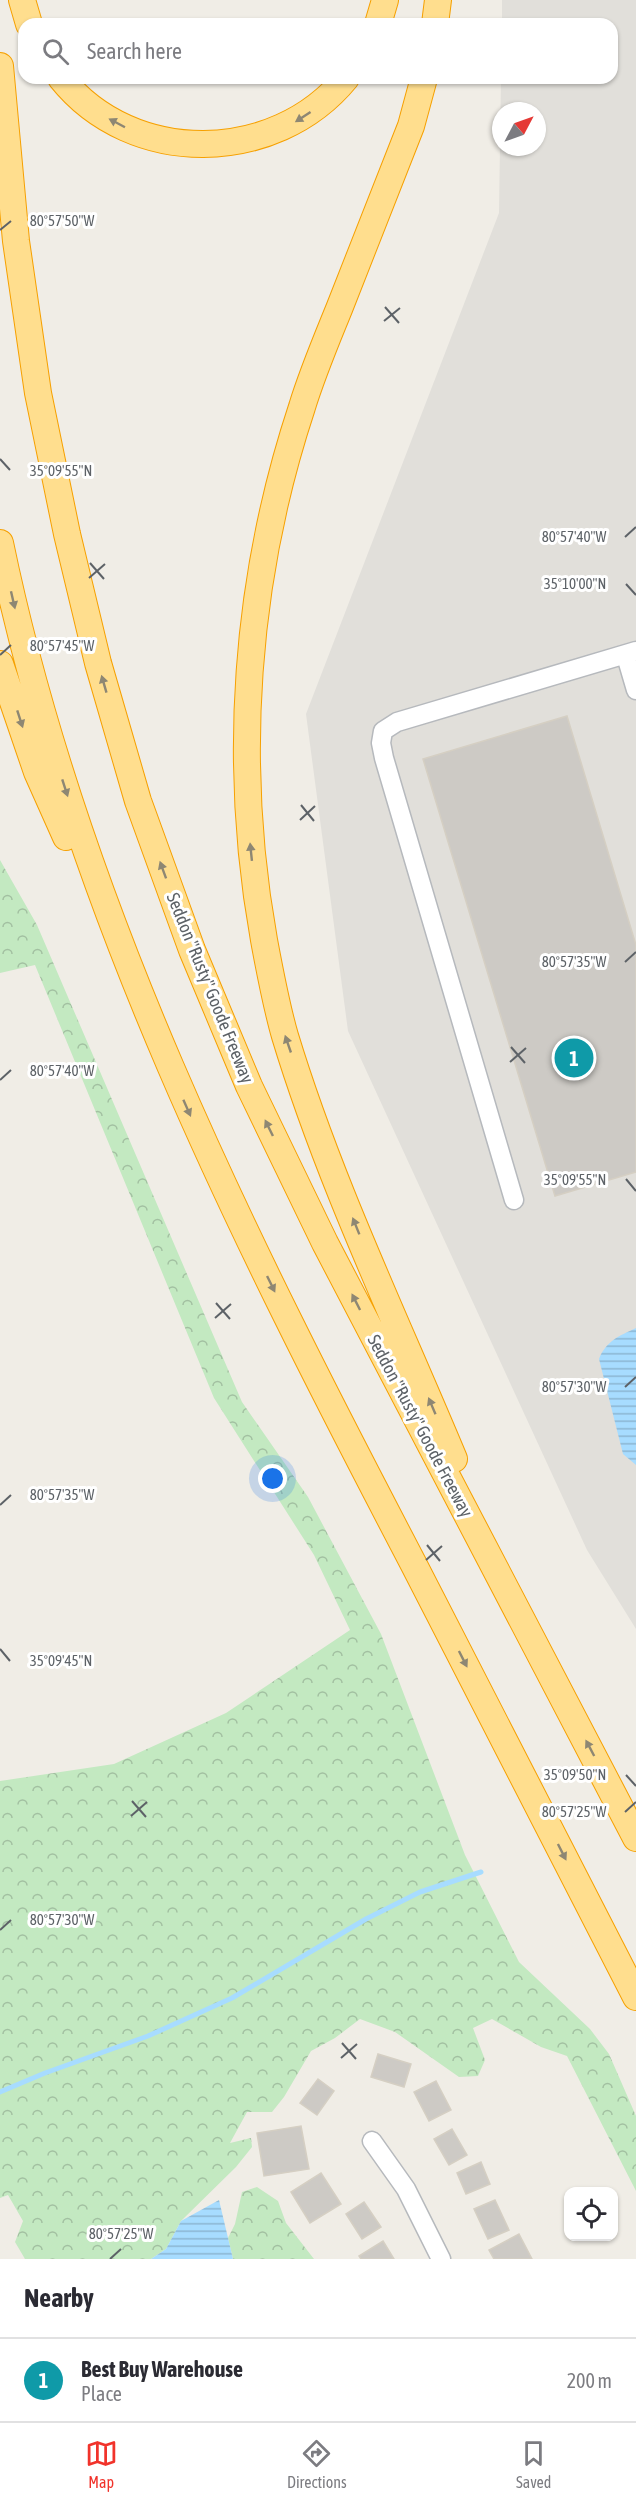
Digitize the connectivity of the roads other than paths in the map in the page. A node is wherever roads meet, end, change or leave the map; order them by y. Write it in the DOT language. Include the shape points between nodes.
graph roads {
  1 [pos="22,0"];
  2 [pos="385,0"];
  3 [pos="438,0"];
  4 [pos="27,18"];
  5 [pos="380,18"];
  6 [pos="436,18"];
  7 [pos="0,66"];
  8 [pos="67,84"];
  9 [pos="340,84"];
  10 [pos="422,84"];
  11 [pos="0,543"];
  12 [pos="631,653"];
  13 [pos="0,664"];
  14 [pos="636,690"];
  15 [pos="168,1065"];
  16 [pos="514,1200"];
  17 [pos="519,1615"];
  18 [pos="636,1838"];
  19 [pos="636,1997"];
  20 [pos="372,2141"];
  21 [pos="441,2259"];
  1 -- 4 [label="highway"];
  2 -- 5 [label="highway"];
  3 -- 6 [label="highway"];
  17 -- 7 [label="highway, Seddon \"Rusty\" Goode Freeway, one-way" via="325,1243 249,1086 192,950 138,801 95,652 38,393 16,241"];
  9 -- 8 [label="highway, one-way" via="321,104 292,123 247,140 202,145 137,133 98,111"];
  17 -- 10 [label="highway, one-way" via="316,1126 285,1035 271,977 250,850 246,773 254,618 281,476 302,405 411,126"];
  11 -- 15 [label="highway, one-way" via="24,650 52,748 103,899"];
  12 -- 14 [label="street"];
  12 -- 16 [label="street" via="397,722 383,731 384,758"];
  13 -- 15 [label="highway, one-way" via="37,772"];
  15 -- 19 [label="highway, one-way" via="315,1375"];
  18 -- 17 [label="highway, Seddon \"Rusty\" Goode Freeway, one-way"];
  20 -- 21 [label="street" via="406,2189"];
}
